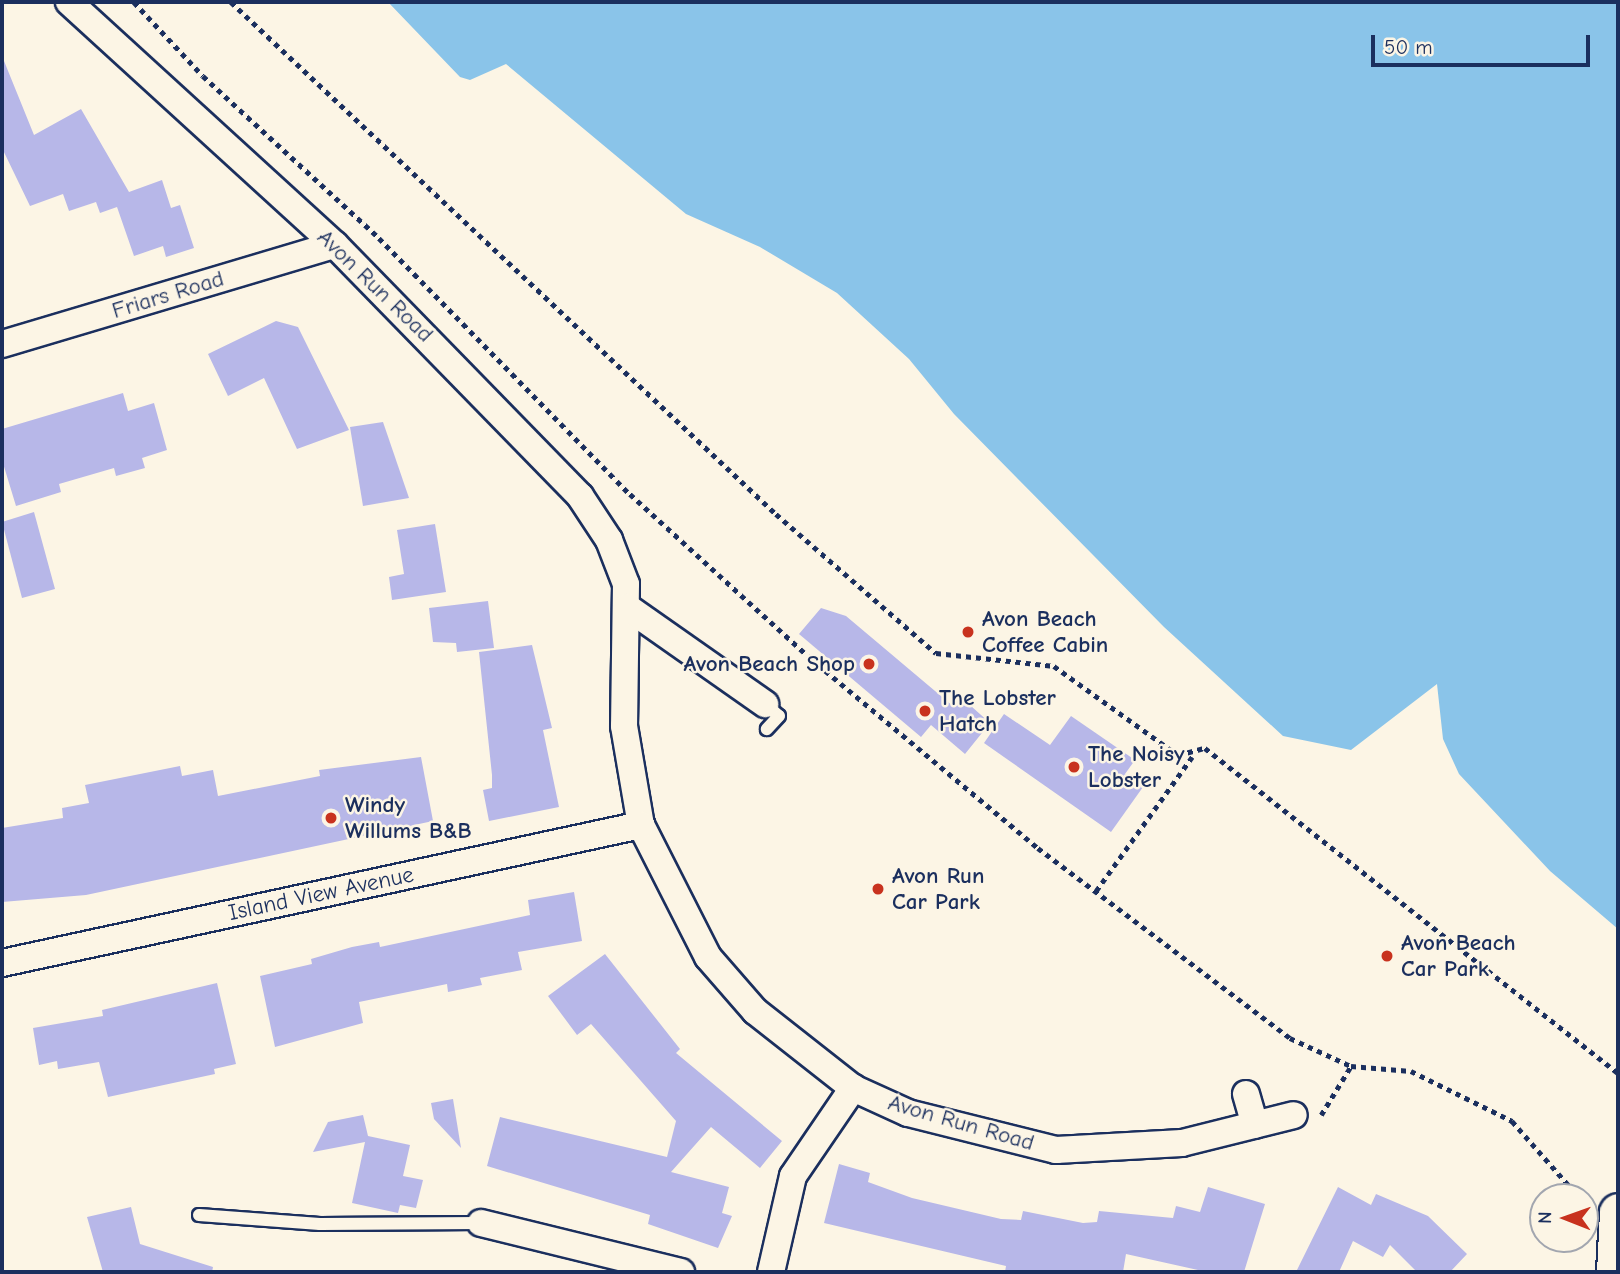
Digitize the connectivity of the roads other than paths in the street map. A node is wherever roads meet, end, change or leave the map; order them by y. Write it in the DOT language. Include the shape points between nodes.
graph roads {
  1 [pos="69,2"];
  2 [pos="335,245"];
  3 [pos="2,344"];
  4 [pos="627,607"];
  5 [pos="766,717"];
  6 [pos="641,825"];
  7 [pos="2,963"];
  8 [pos="853,1088"];
  9 [pos="1247,1094"];
  10 [pos="1294,1115"];
  11 [pos="1255,1125"];
  12 [pos="1618,1212"];
  13 [pos="199,1215"];
  14 [pos="481,1223"];
  15 [pos="681,1272"];
  16 [pos="771,1272"];
  17 [pos="1615,1272"];
  1 -- 2 [label="street, Avon Run Road"];
  2 -- 3 [label="street, Friars Road"];
  2 -- 4 [label="street, Avon Run Road" via="580,496 609,540 626,584"];
  4 -- 5 [label="street"];
  4 -- 6 [label="street, Avon Run Road" via="624,726"];
  6 -- 7 [label="street, Island View Avenue"];
  6 -- 8 [label="street, Avon Run Road" via="708,957 755,1011"];
  8 -- 11 [label="street, Avon Run Road" via="908,1113 1056,1150 1182,1143"];
  8 -- 16 [label="street" via="793,1177"];
  9 -- 11 [label="street"];
  10 -- 11 [label="street, Avon Run Road"];
  12 -- 17 [label="street"];
  13 -- 14 [label="lane" via="320,1224"];
  14 -- 15 [label="street"];
}
